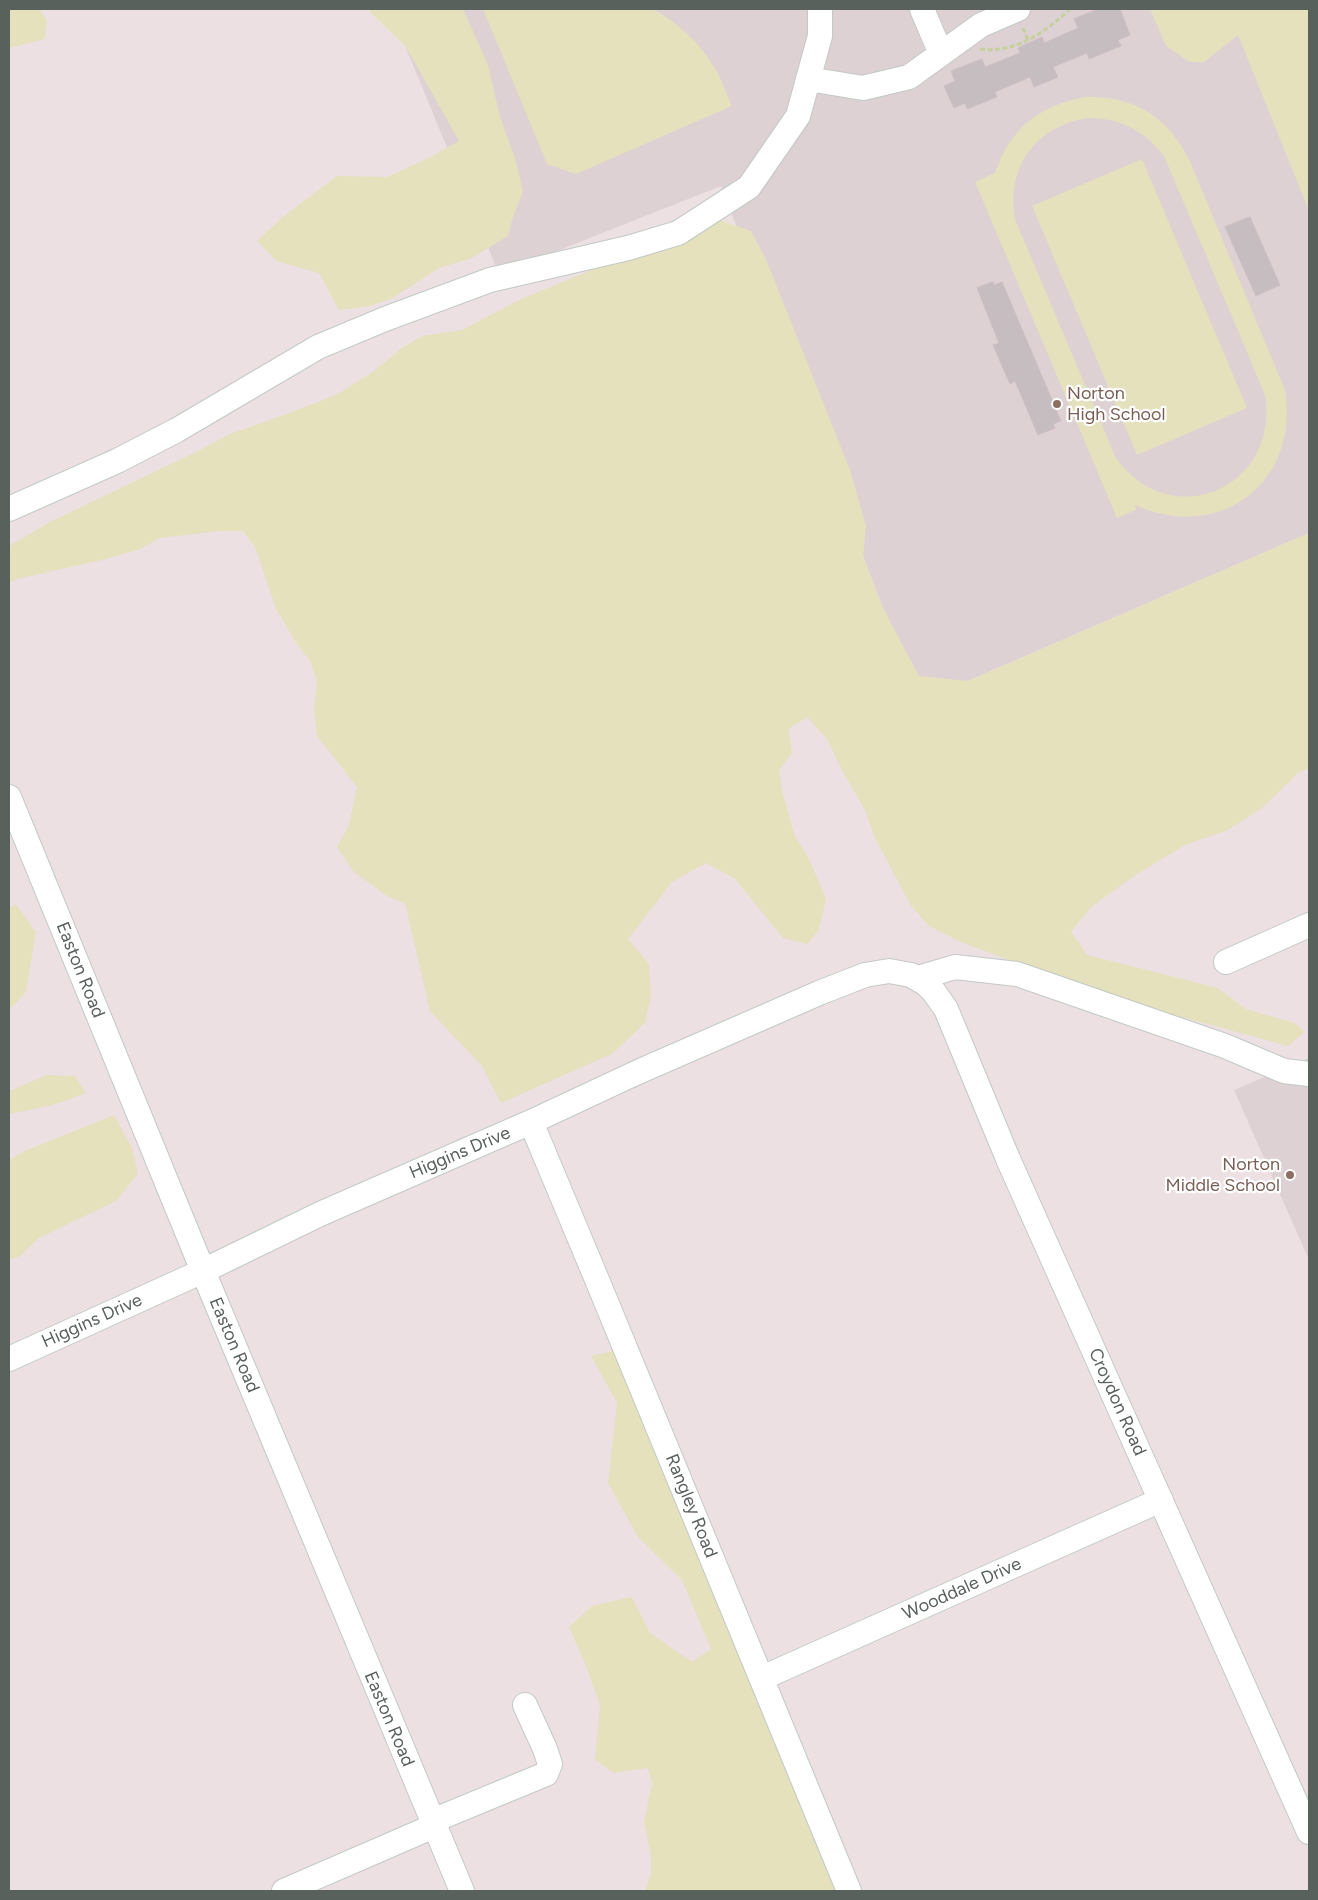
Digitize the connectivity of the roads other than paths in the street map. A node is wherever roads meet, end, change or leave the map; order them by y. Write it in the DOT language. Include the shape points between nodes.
graph roads {
  1 [pos="820,9"];
  2 [pos="922,9"];
  3 [pos="1018,9"];
  4 [pos="941,54"];
  5 [pos="808,79"];
  6 [pos="9,509"];
  7 [pos="9,797"];
  8 [pos="1309,925"];
  9 [pos="1226,962"];
  10 [pos="918,978"];
  11 [pos="1309,1074"];
  12 [pos="531,1122"];
  13 [pos="203,1271"];
  14 [pos="9,1359"];
  15 [pos="1161,1500"];
  16 [pos="762,1678"];
  17 [pos="526,1705"];
  18 [pos="433,1823"];
  19 [pos="1309,1832"];
  20 [pos="284,1891"];
  21 [pos="462,1891"];
  22 [pos="849,1891"];
  1 -- 5 [label="street" via="820,36"];
  2 -- 4 [label="street"];
  3 -- 4 [label="street" via="981,25"];
  4 -- 5 [label="street" via="909,78 863,88"];
  5 -- 6 [label="street" via="798,116 749,187 678,233 490,280 385,319 318,347 117,461"];
  7 -- 13 [label="street, Easton Road"];
  8 -- 9 [label="street"];
  10 -- 11 [label="street" via="956,967 1017,974 1225,1046 1284,1071"];
  10 -- 12 [label="street, Higgins Drive" via="889,971 865,975 647,1068"];
  10 -- 15 [label="street, Croydon Road" via="946,1009 1008,1159"];
  12 -- 13 [label="street, Higgins Drive" via="320,1214"];
  12 -- 16 [label="street, Rangley Road"];
  13 -- 14 [label="street, Higgins Drive"];
  13 -- 18 [label="street, Easton Road"];
  15 -- 16 [label="street, Wooddale Drive"];
  15 -- 19 [label="street, Croydon Road"];
  16 -- 22 [label="street, Rangley Road"];
  17 -- 18 [label="street" via="550,1764 546,1774"];
  18 -- 20 [label="street"];
  18 -- 21 [label="street, Easton Road"];
}
